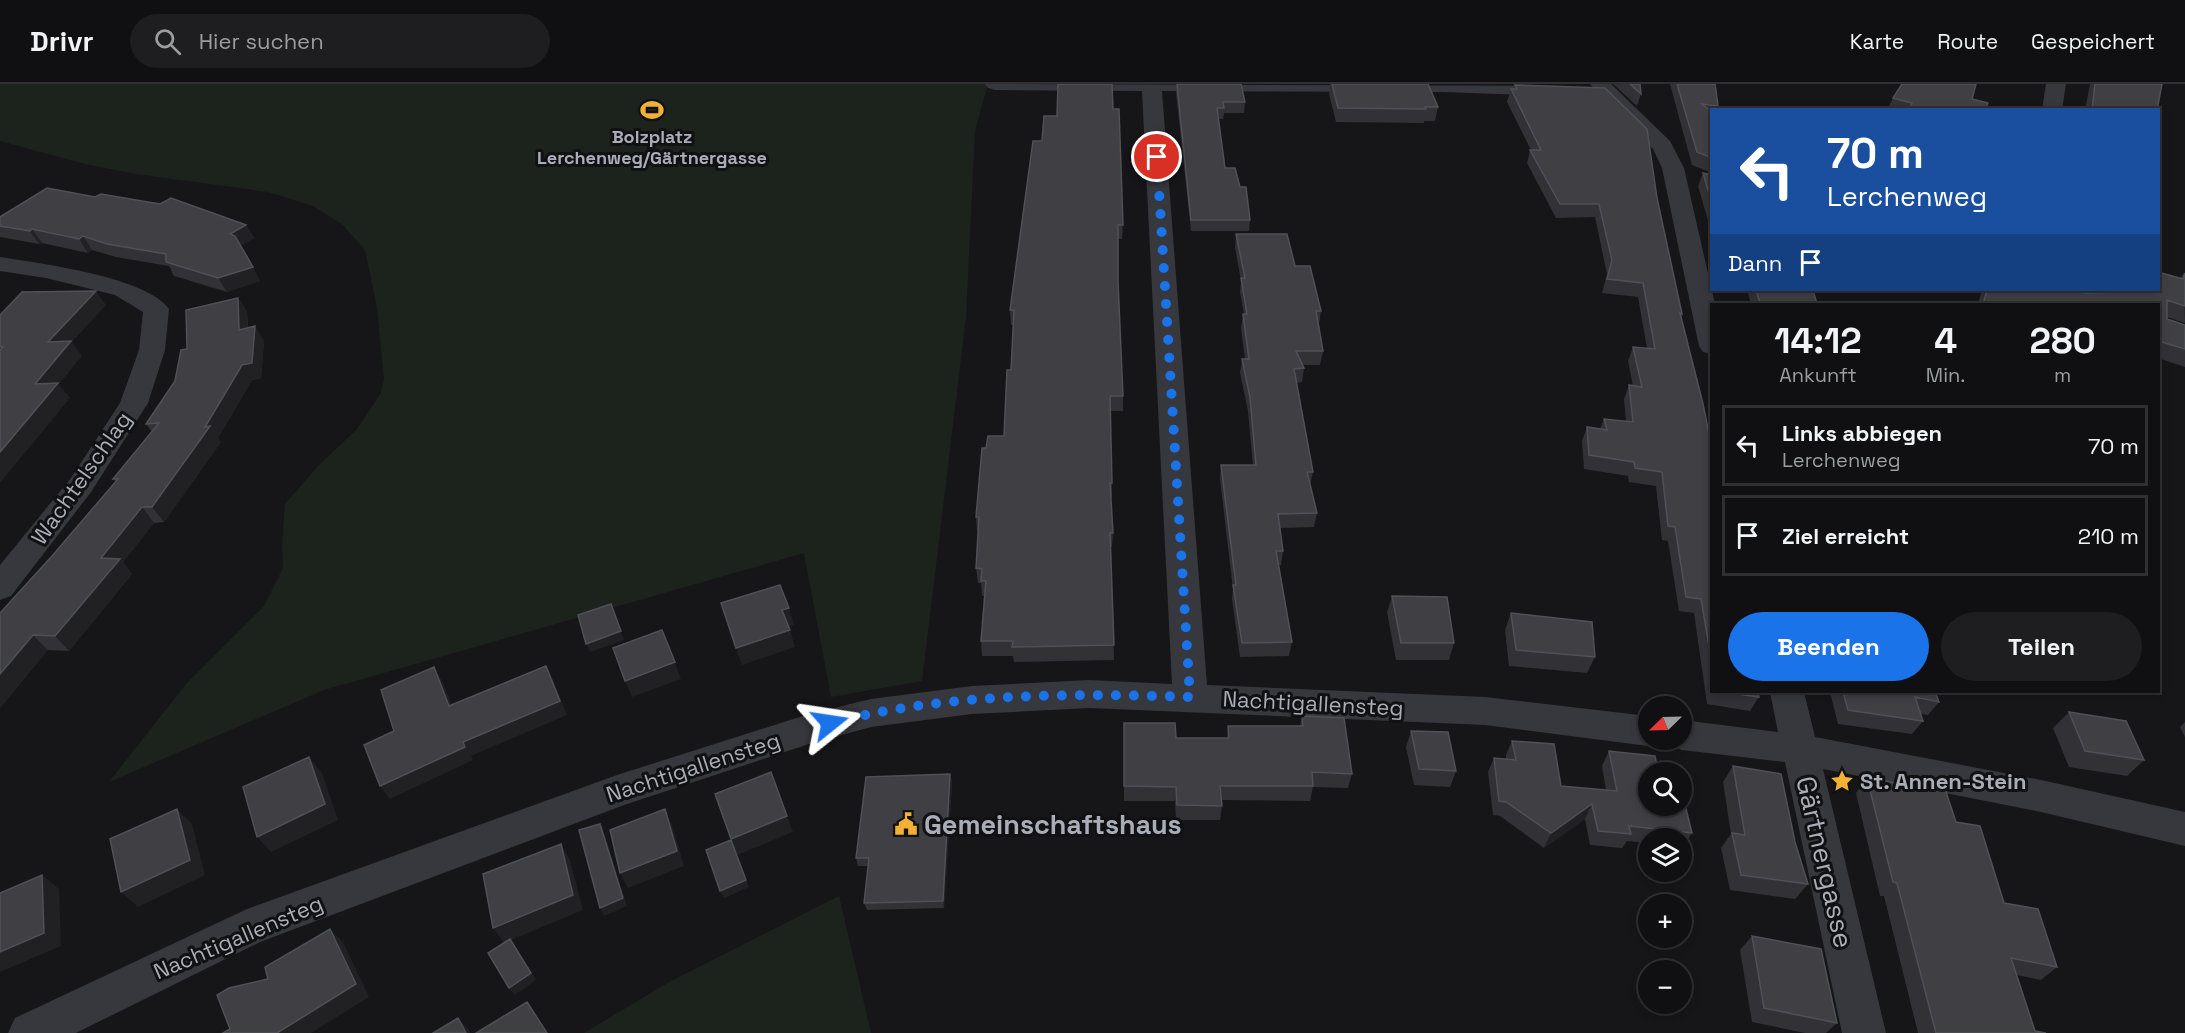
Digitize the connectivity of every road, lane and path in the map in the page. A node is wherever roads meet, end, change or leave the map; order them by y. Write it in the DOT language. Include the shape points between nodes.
graph roads {
  1 [pos="995,84"];
  2 [pos="2056,84"];
  3 [pos="1153,85"];
  4 [pos="1591,89"];
  5 [pos="2052,108"];
  6 [pos="0,264"];
  7 [pos="1710,334"];
  8 [pos="0,588"];
  9 [pos="1786,693"];
  10 [pos="1190,697"];
  11 [pos="1638,730"];
  12 [pos="1692,736"];
  13 [pos="1799,749"];
  14 [pos="2185,829"];
  15 [pos="30,1033"];
  16 [pos="1864,1033"];
  1 -- 3 [label="street"];
  2 -- 5 [label="street"];
  3 -- 4 [label="street"];
  3 -- 10 [label="street"];
  4 -- 7 [label="street" via="1662,146 1683,172"];
  6 -- 8 [label="street, Wachtelschlag" via="124,290 156,309 152,350 134,403 81,485"];
  9 -- 13 [label="street, Gärtnergasse"];
  10 -- 11 [label="street, Nachtigallensteg" via="1485,711"];
  10 -- 15 [label="street, Nachtigallensteg" via="1090,694 972,700 871,712 809,729 617,791 247,928"];
  12 -- 13 [label="street"];
  13 -- 14 [label="street" via="2041,796"];
  13 -- 16 [label="street, Gärtnergasse"];
}
